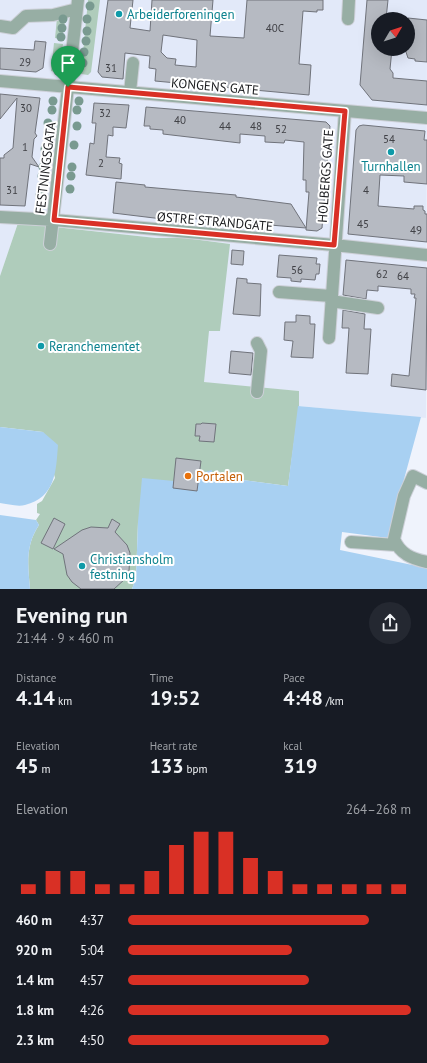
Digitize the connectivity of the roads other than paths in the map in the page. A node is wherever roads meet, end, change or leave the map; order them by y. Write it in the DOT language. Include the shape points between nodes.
graph roads {
  1 [pos="349,0"];
  2 [pos="78,5"];
  3 [pos="348,19"];
  4 [pos="0,26"];
  5 [pos="133,63"];
  6 [pos="0,81"];
  7 [pos="68,87"];
  8 [pos="130,92"];
  9 [pos="345,111"];
  10 [pos="427,118"];
  11 [pos="0,217"];
  12 [pos="54,220"];
  13 [pos="50,244"];
  14 [pos="334,245"];
  15 [pos="427,255"];
  16 [pos="279,292"];
  17 [pos="331,298"];
  18 [pos="378,308"];
  19 [pos="329,338"];
  20 [pos="258,343"];
  21 [pos="257,392"];
  22 [pos="427,483"];
  23 [pos="351,542"];
  24 [pos="396,545"];
  25 [pos="427,562"];
  1 -- 3 [label="street"];
  2 -- 4 [label="street" via="53,15 26,16 13,28"];
  2 -- 7 [label="street, FESTNINGSGATA"];
  5 -- 8 [label="street"];
  6 -- 7 [label="street, KONGENS GATE"];
  7 -- 8 [label="street, KONGENS GATE"];
  7 -- 12 [label="street, FESTNINGSGATA"];
  8 -- 9 [label="street, KONGENS GATE"];
  9 -- 10 [label="street, KONGENS GATE"];
  9 -- 14 [label="street, HOLBERGS GATE"];
  11 -- 12 [label="street, ØSTRE STRANDGATE"];
  12 -- 13 [label="street, FESTNINGSGATA"];
  12 -- 14 [label="street, ØSTRE STRANDGATE"];
  14 -- 15 [label="street, ØSTRE STRANDGATE"];
  14 -- 17 [label="street, HOLBERGS GATE"];
  16 -- 17 [label="street"];
  17 -- 18 [label="street"];
  17 -- 19 [label="street, HOLBERGS GATE"];
  20 -- 21 [label="street" via="261,351"];
  22 -- 24 [label="street" via="413,476 409,483 394,534"];
  23 -- 24 [label="street"];
  24 -- 25 [label="street" via="411,558"];
}
